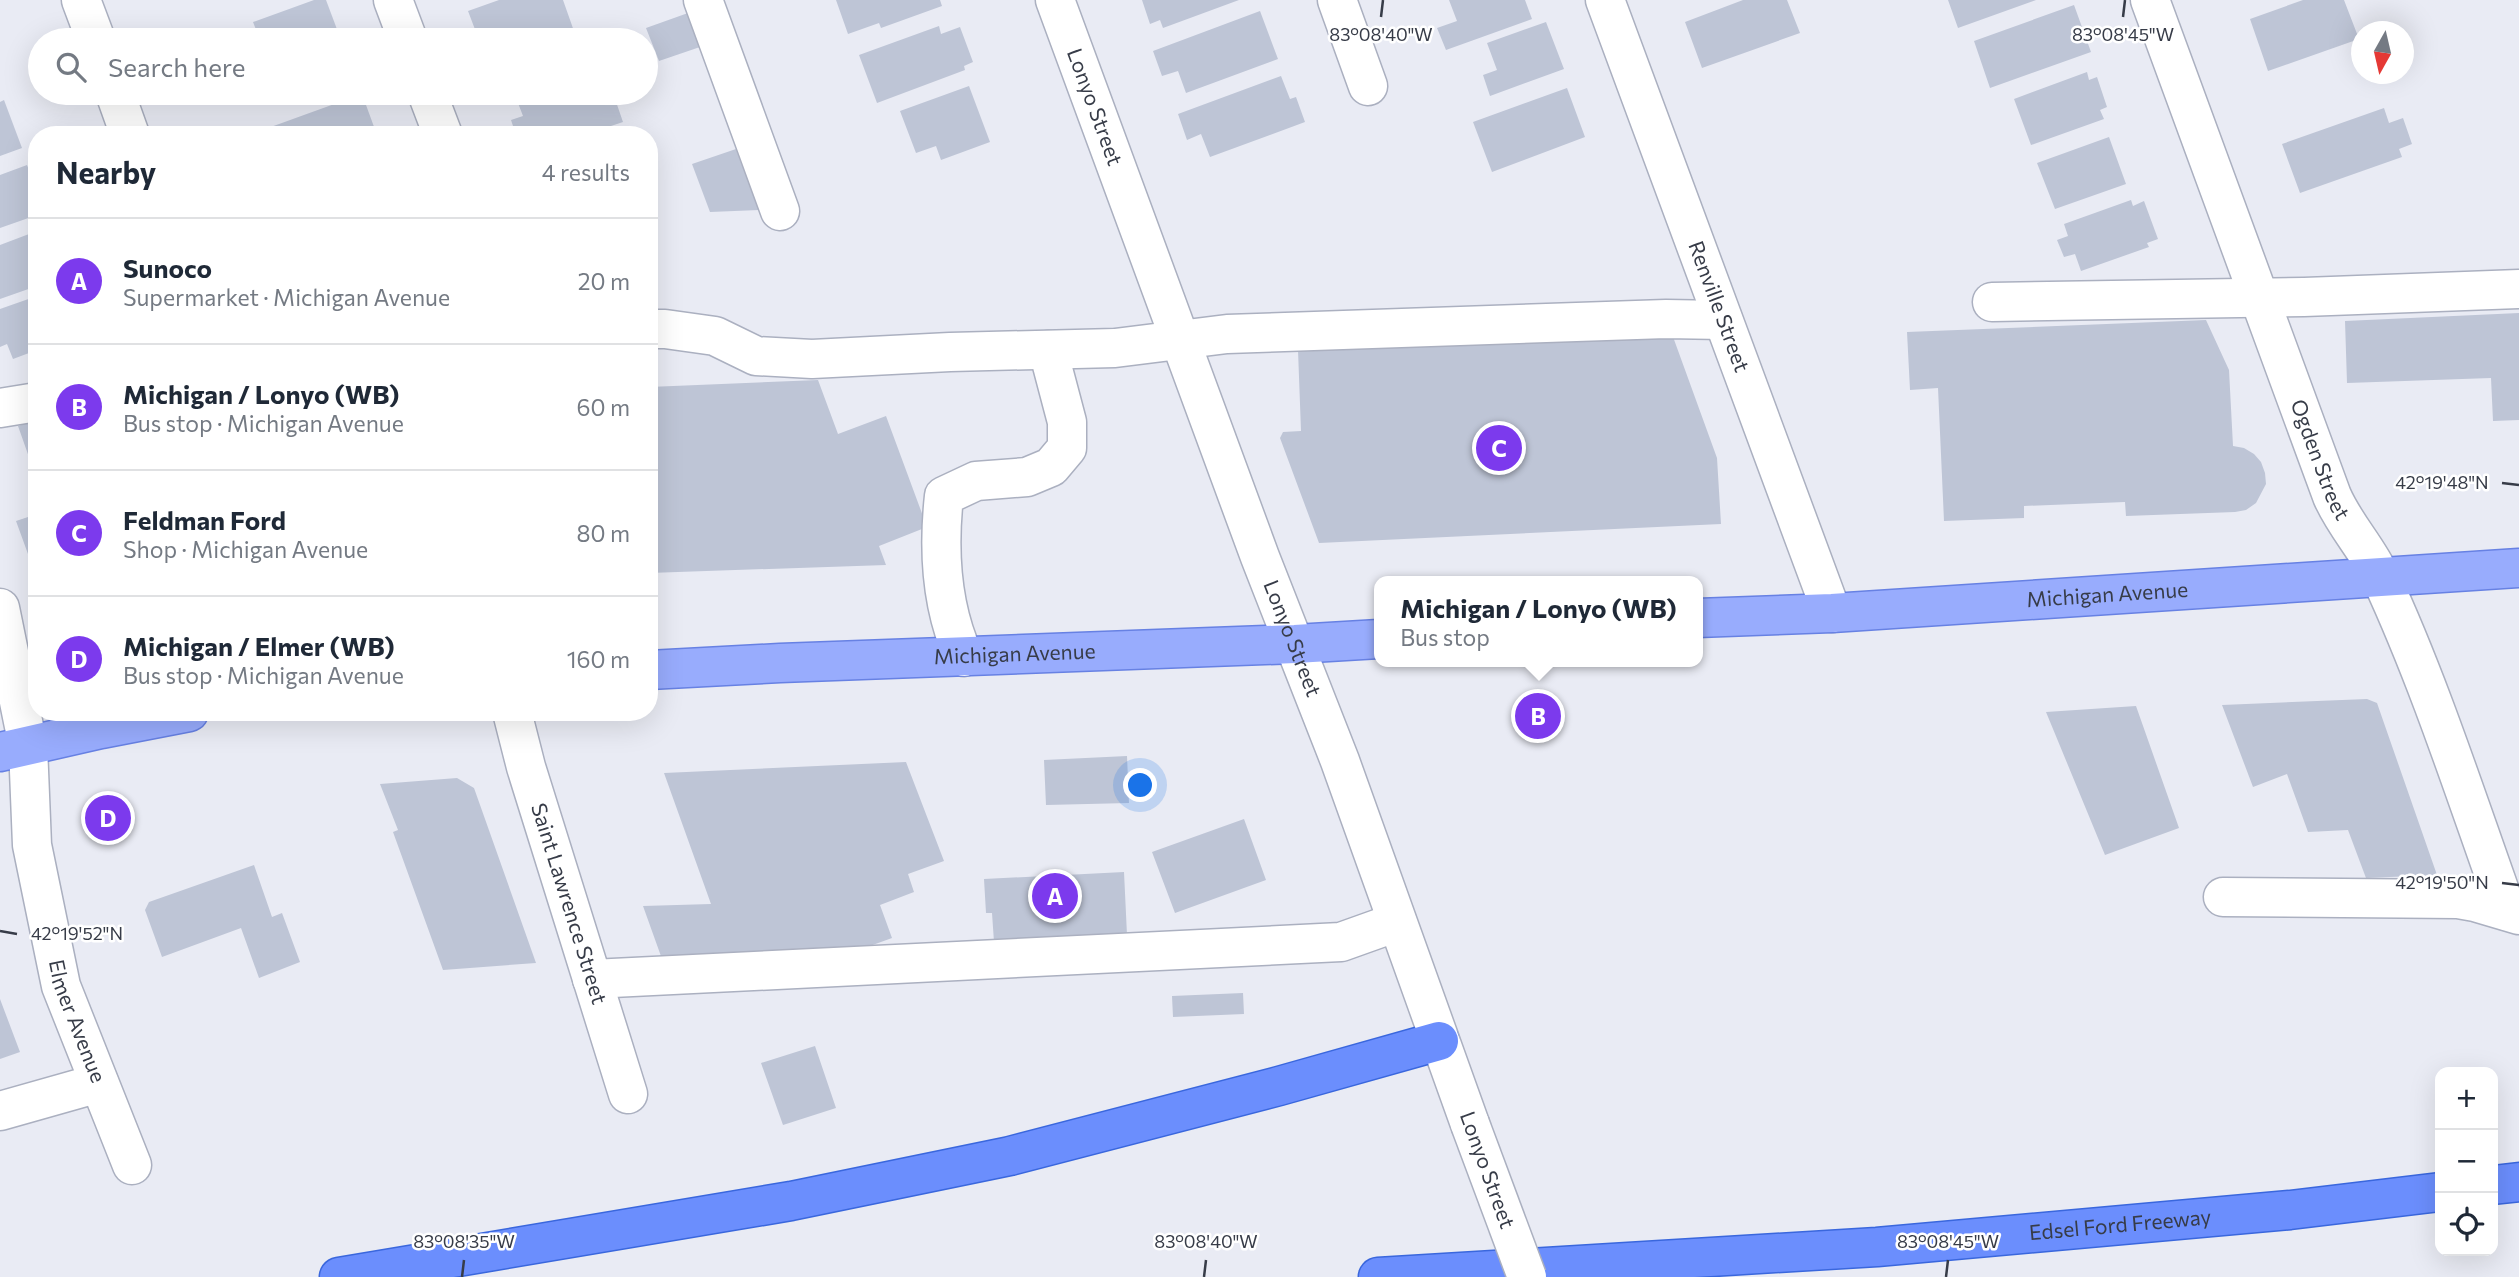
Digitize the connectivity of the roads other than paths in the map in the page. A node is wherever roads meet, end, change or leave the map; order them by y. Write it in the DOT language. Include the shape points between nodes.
graph roads {
  1 [pos="81,0"];
  2 [pos="393,0"];
  3 [pos="703,0"];
  4 [pos="1055,0"];
  5 [pos="1337,0"];
  6 [pos="1605,0"];
  7 [pos="2150,0"];
  8 [pos="92,28"];
  9 [pos="404,28"];
  10 [pos="1368,86"];
  11 [pos="119,105"];
  12 [pos="432,105"];
  13 [pos="127,126"];
  14 [pos="440,126"];
  15 [pos="780,211"];
  16 [pos="2519,289"];
  17 [pos="2260,298"];
  18 [pos="1992,302"];
  19 [pos="1723,320"];
  20 [pos="658,329"];
  21 [pos="1182,340"];
  22 [pos="1048,350"];
  23 [pos="28,403"];
  24 [pos="0,408"];
  25 [pos="2519,568"];
  26 [pos="2380,576"];
  27 [pos="0,608"];
  28 [pos="1832,613"];
  29 [pos="1703,618"];
  30 [pos="1374,639"];
  31 [pos="1295,645"];
  32 [pos="964,657"];
  33 [pos="658,670"];
  34 [pos="142,721"];
  35 [pos="514,721"];
  36 [pos="14,749"];
  37 [pos="2223,897"];
  38 [pos="2513,913"];
  39 [pos="1397,922"];
  40 [pos="592,979"];
  41 [pos="1439,1041"];
  42 [pos="99,1083"];
  43 [pos="628,1094"];
  44 [pos="0,1111"];
  45 [pos="132,1165"];
  46 [pos="2519,1182"];
  47 [pos="2498,1184"];
  48 [pos="2435,1193"];
  49 [pos="339,1277"];
  50 [pos="1378,1277"];
  51 [pos="1527,1277"];
  1 -- 8 [label="street"];
  2 -- 9 [label="street"];
  3 -- 15 [label="street"];
  4 -- 21 [label="street, Lonyo Street"];
  5 -- 10 [label="street"];
  6 -- 19 [label="street, Renville Street"];
  7 -- 17 [label="street, Ogden Street"];
  11 -- 13 [label="street"];
  12 -- 14 [label="street"];
  16 -- 17 [label="street"];
  17 -- 18 [label="street"];
  17 -- 26 [label="street, Ogden Street" via="2337,509"];
  19 -- 21 [label="street" via="1227,334"];
  19 -- 28 [label="street, Renville Street"];
  20 -- 22 [label="street" via="715,336 756,356 812,359"];
  21 -- 22 [label="street"];
  21 -- 31 [label="street, Lonyo Street"];
  22 -- 32 [label="street" via="1067,422 1067,447 1051,467 1027,477 976,481 944,496 942,572 949,621"];
  23 -- 24 [label="street"];
  25 -- 26 [label="main road, Michigan Avenue"];
  26 -- 28 [label="main road, Michigan Avenue"];
  26 -- 38 [label="street, Ogden Street"];
  27 -- 36 [label="street, Elmer Avenue"];
  28 -- 29 [label="main road, Michigan Avenue"];
  30 -- 31 [label="main road, Michigan Avenue"];
  31 -- 32 [label="main road, Michigan Avenue"];
  31 -- 39 [label="street, Lonyo Street"];
  32 -- 33 [label="main road, Michigan Avenue"];
  34 -- 36 [label="main road"];
  35 -- 40 [label="street, Saint Lawrence Street"];
  36 -- 42 [label="street, Elmer Avenue" via="61,986"];
  37 -- 38 [label="street" via="2458,899"];
  39 -- 40 [label="street" via="1341,942"];
  39 -- 41 [label="street, Lonyo Street"];
  40 -- 43 [label="street, Saint Lawrence Street"];
  41 -- 49 [label="highway" via="1010,1156 791,1201"];
  41 -- 51 [label="street, Lonyo Street, bridge"];
  42 -- 44 [label="street"];
  42 -- 45 [label="street, Elmer Avenue"];
  46 -- 47 [label="highway"];
  48 -- 50 [label="highway, Edsel Ford Freeway" via="1891,1246"];
}
